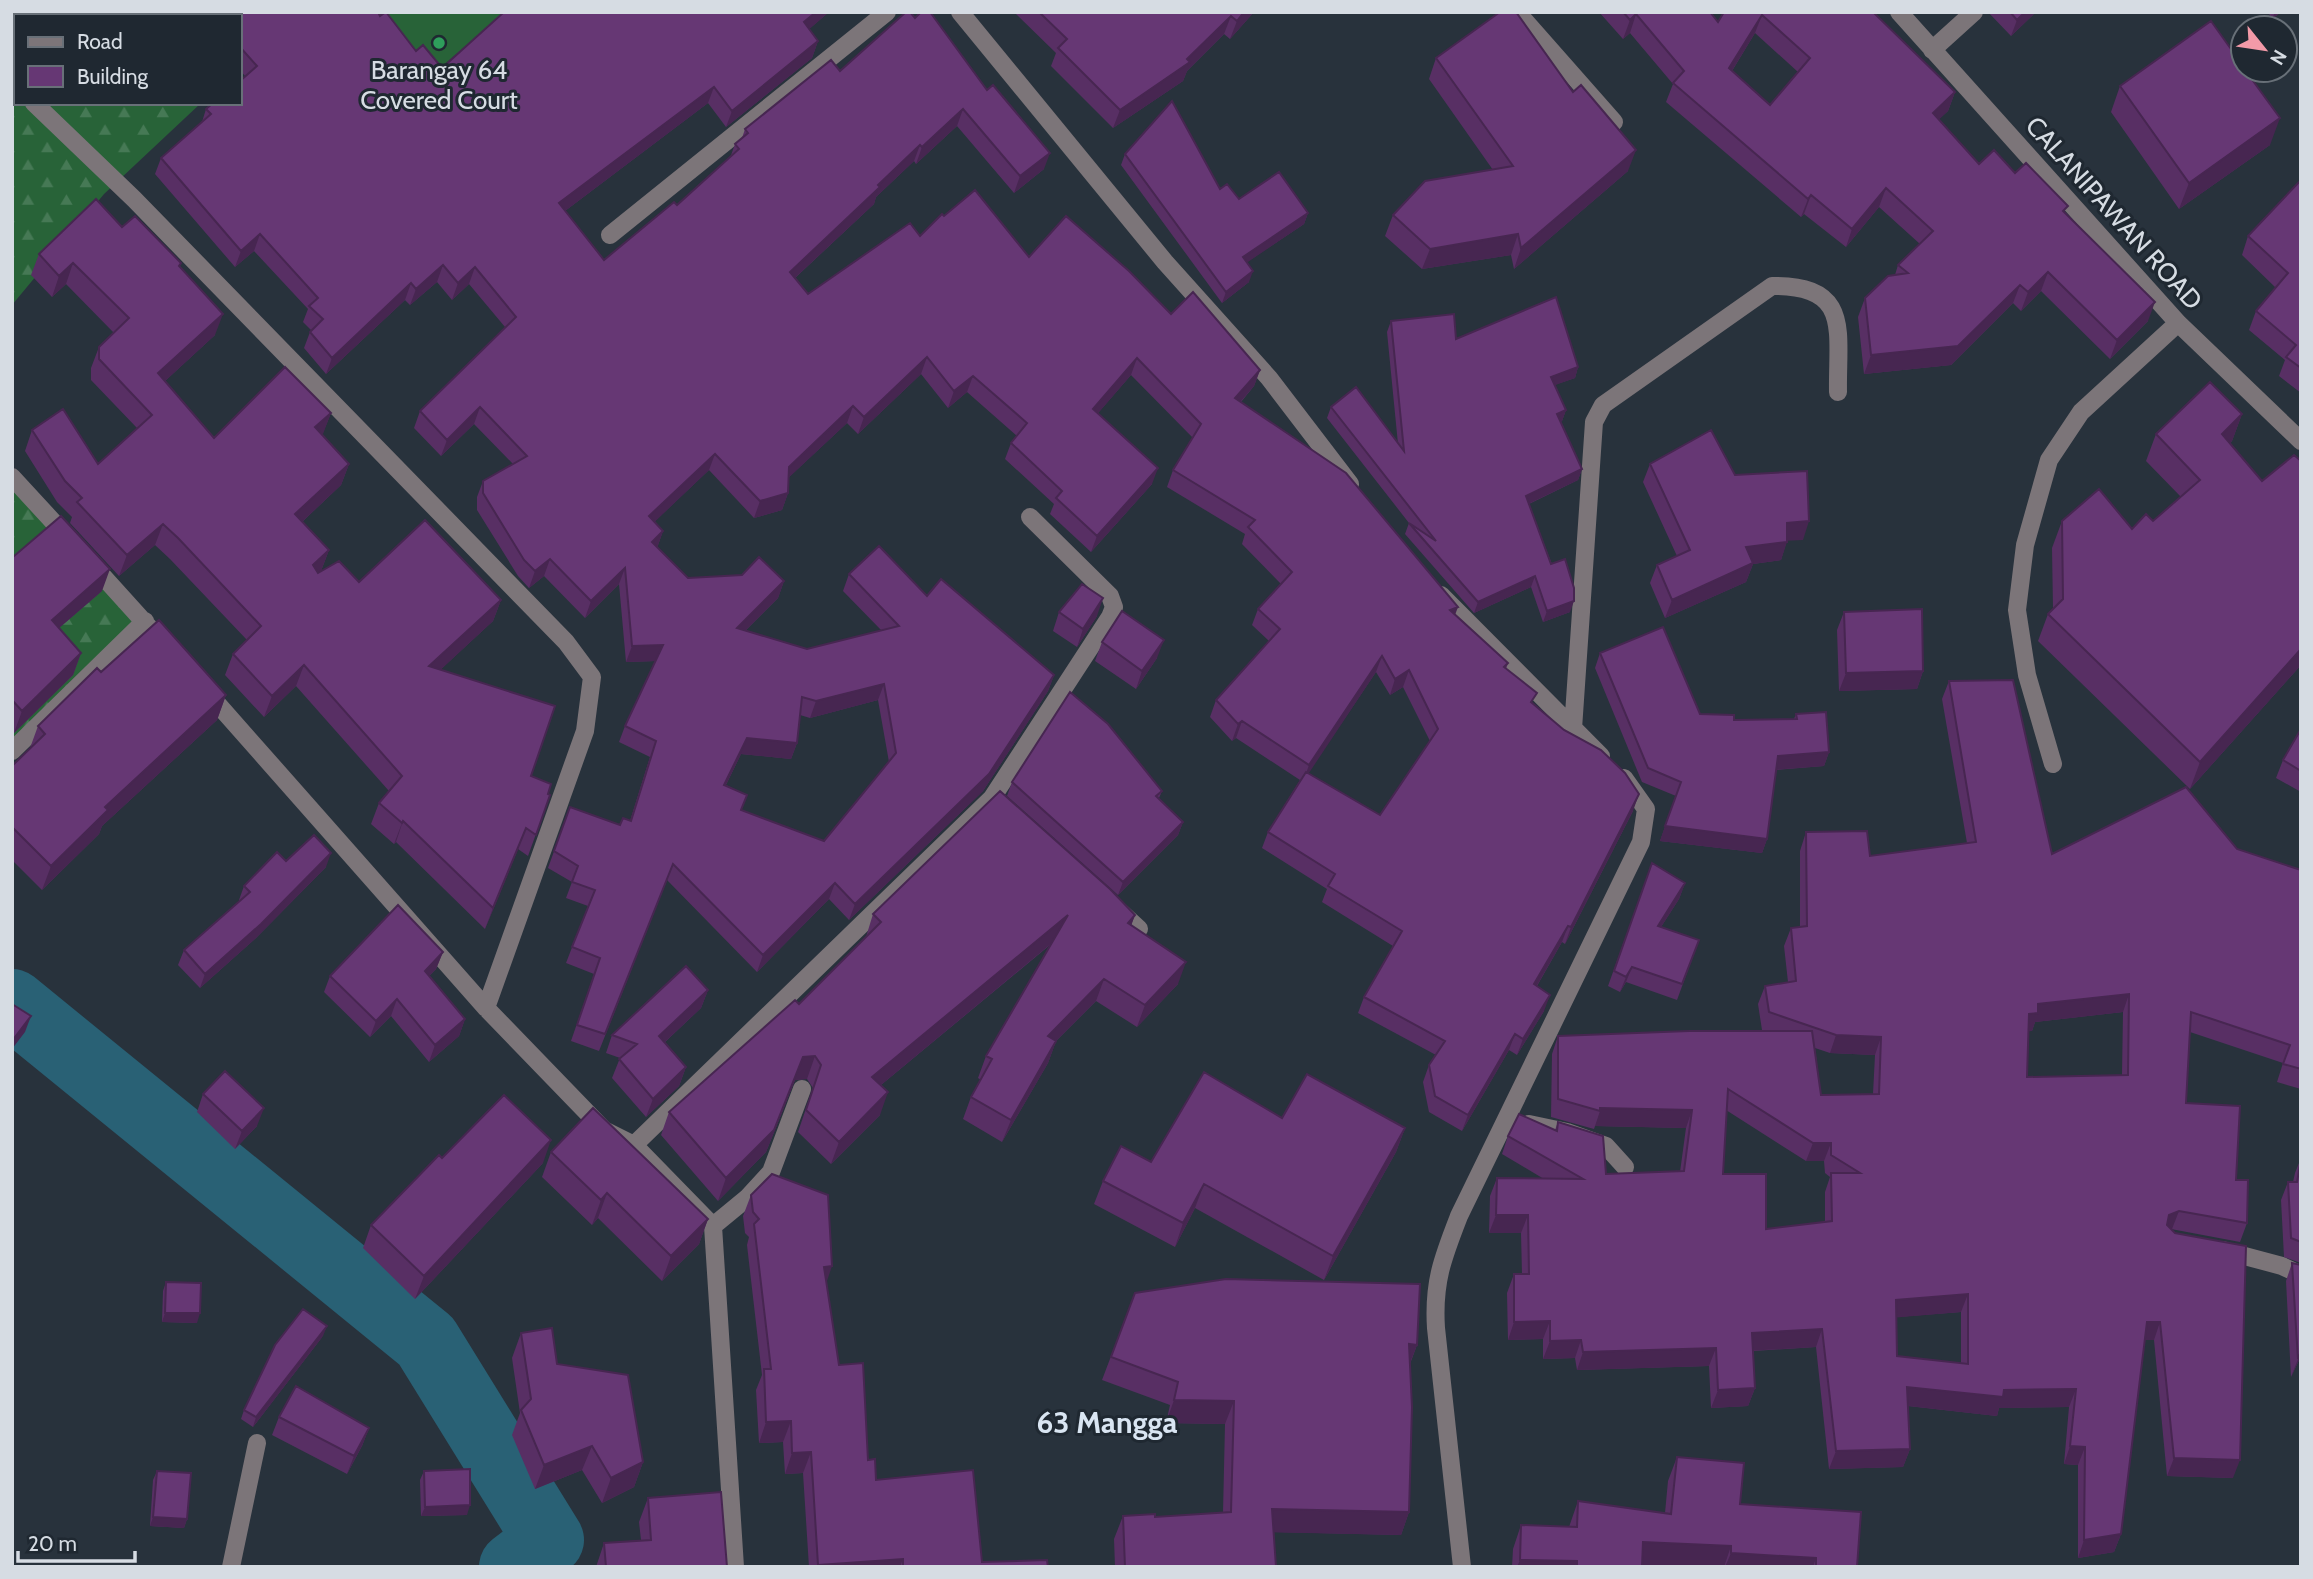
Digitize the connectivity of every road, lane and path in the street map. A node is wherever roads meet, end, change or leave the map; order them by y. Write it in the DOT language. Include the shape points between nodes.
graph roads {
  1 [pos="887,12"];
  2 [pos="960,12"];
  3 [pos="1517,12"];
  4 [pos="1899,12"];
  5 [pos="1974,12"];
  6 [pos="1933,50"];
  7 [pos="36,105"];
  8 [pos="1614,122"];
  9 [pos="610,235"];
  10 [pos="2178,323"];
  11 [pos="1838,391"];
  12 [pos="2301,441"];
  13 [pos="12,477"];
  14 [pos="1358,495"];
  15 [pos="1030,517"];
  16 [pos="1426,578"];
  17 [pos="145,621"];
  18 [pos="1573,729"];
  19 [pos="12,751"];
  20 [pos="2053,764"];
  21 [pos="1100,894"];
  22 [pos="1139,929"];
  23 [pos="486,1008"];
  24 [pos="802,1088"];
  25 [pos="1506,1119"];
  26 [pos="634,1145"];
  27 [pos="1625,1167"];
  28 [pos="713,1226"];
  29 [pos="2208,1247"];
  30 [pos="2301,1275"];
  31 [pos="257,1443"];
  32 [pos="231,1567"];
  33 [pos="735,1567"];
  34 [pos="1462,1567"];
  1 -- 9 [label="street"];
  2 -- 14 [label="street" via="1165,262 1269,378"];
  3 -- 8 [label="street"];
  4 -- 6 [label="street, CALANIPAWAN ROAD"];
  5 -- 6 [label="street"];
  6 -- 10 [label="street, CALANIPAWAN ROAD"];
  7 -- 23 [label="street" via="134,199 566,642 592,677 585,731"];
  10 -- 12 [label="street, CALANIPAWAN ROAD"];
  10 -- 20 [label="street" via="2081,412 2049,460 2025,545 2017,610 2027,675"];
  11 -- 18 [label="street" via="1837,315 1823,297 1802,286 1772,286 1604,405 1594,422"];
  13 -- 17 [label="street"];
  15 -- 26 [label="street" via="1110,596 1114,607 997,802"];
  16 -- 18 [label="street"];
  17 -- 19 [label="street"];
  17 -- 23 [label="street"];
  18 -- 25 [label="street" via="1628,782 1646,809 1641,842"];
  21 -- 22 [label="street"];
  23 -- 26 [label="street" via="604,1130"];
  24 -- 28 [label="street" via="771,1172"];
  25 -- 27 [label="street" via="1606,1146"];
  25 -- 34 [label="street" via="1427,1296"];
  26 -- 28 [label="street"];
  28 -- 33 [label="street"];
  29 -- 30 [label="street" via="2270,1262"];
  31 -- 32 [label="street"];
}
